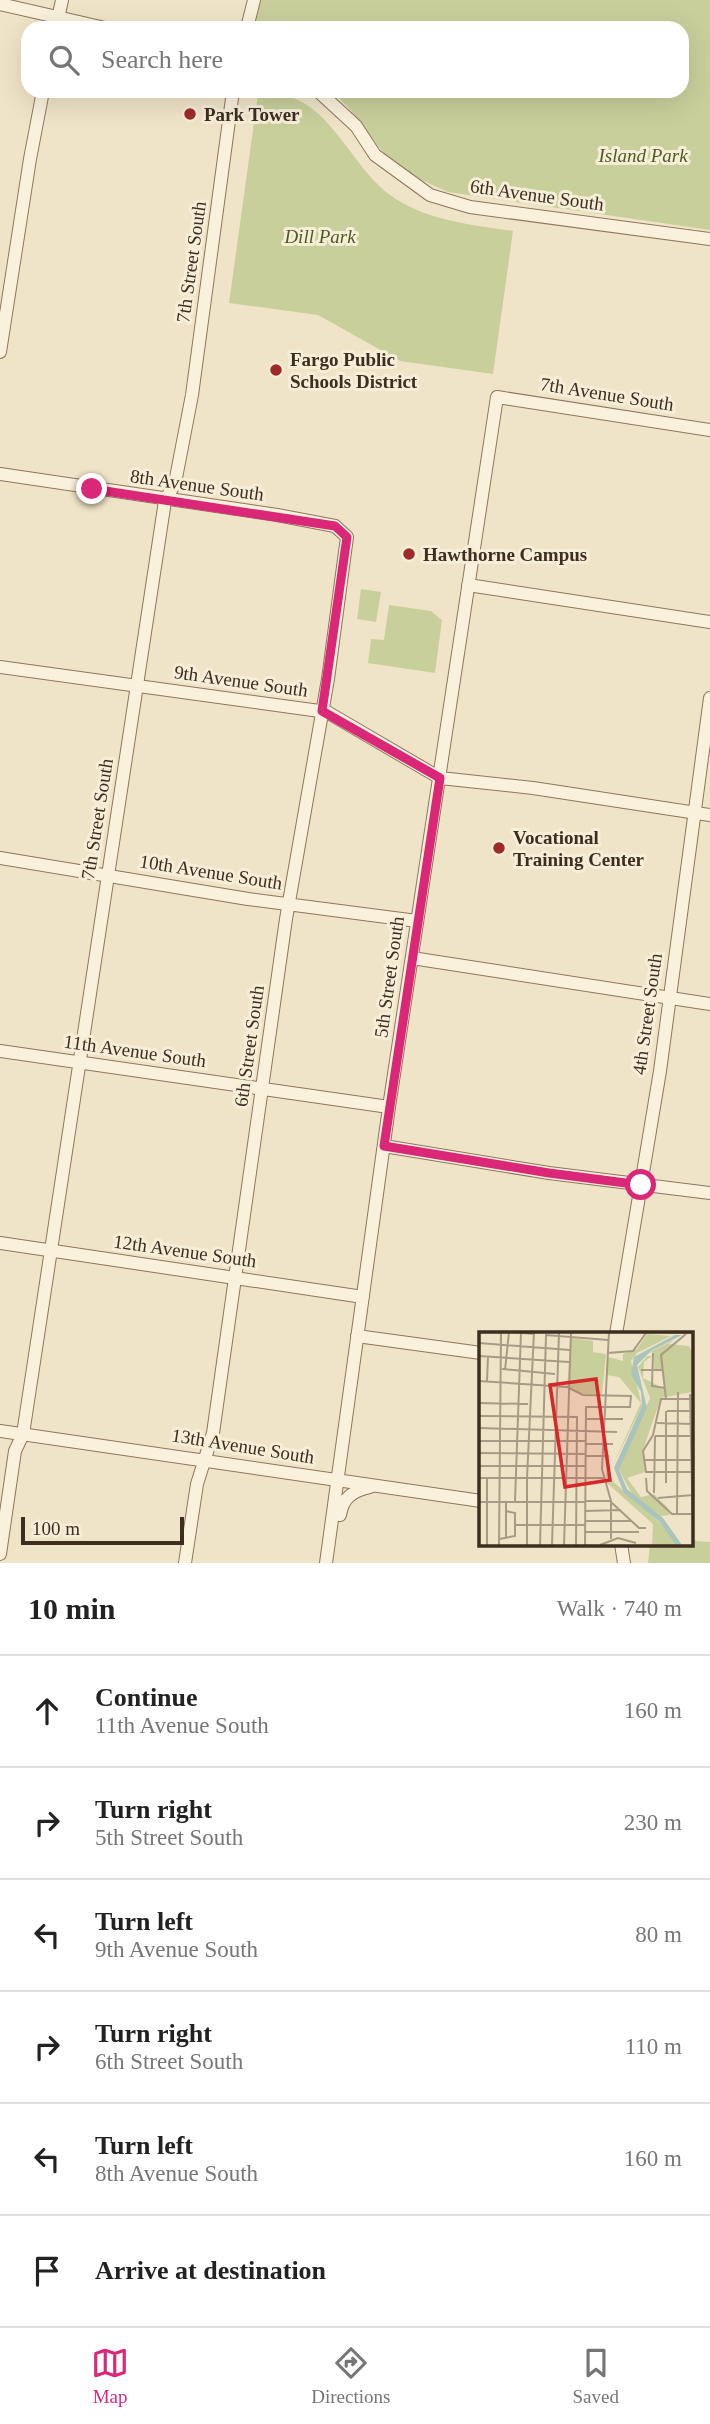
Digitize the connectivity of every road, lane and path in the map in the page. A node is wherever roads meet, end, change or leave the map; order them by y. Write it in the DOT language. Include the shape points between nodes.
graph roads {
  1 [pos="62,0"];
  2 [pos="254,0"];
  3 [pos="0,4"];
  4 [pos="51,21"];
  5 [pos="57,21"];
  6 [pos="249,21"];
  7 [pos="42,98"];
  8 [pos="232,98"];
  9 [pos="326,98"];
  10 [pos="710,239"];
  11 [pos="0,352"];
  12 [pos="498,397"];
  13 [pos="710,430"];
  14 [pos="0,474"];
  15 [pos="165,500"];
  16 [pos="344,533"];
  17 [pos="468,586"];
  18 [pos="710,622"];
  19 [pos="0,667"];
  20 [pos="138,687"];
  21 [pos="710,698"];
  22 [pos="322,711"];
  23 [pos="440,778"];
  24 [pos="694,812"];
  25 [pos="710,815"];
  26 [pos="0,858"];
  27 [pos="108,875"];
  28 [pos="289,904"];
  29 [pos="417,921"];
  30 [pos="412,958"];
  31 [pos="669,998"];
  32 [pos="710,1003"];
  33 [pos="0,1051"];
  34 [pos="79,1062"];
  35 [pos="263,1089"];
  36 [pos="389,1107"];
  37 [pos="384,1146"];
  38 [pos="641,1185"];
  39 [pos="710,1193"];
  40 [pos="0,1243"];
  41 [pos="51,1251"];
  42 [pos="236,1278"];
  43 [pos="363,1297"];
  44 [pos="616,1332"];
  45 [pos="357,1336"];
  46 [pos="479,1353"];
  47 [pos="0,1431"];
  48 [pos="23,1434"];
  49 [pos="205,1459"];
  50 [pos="338,1480"];
  51 [pos="375,1486"];
  52 [pos="479,1501"];
  53 [pos="0,1554"];
  54 [pos="185,1563"];
  55 [pos="326,1563"];
  56 [pos="332,1563"];
  1 -- 5 [label="street"];
  2 -- 6 [label="street"];
  3 -- 4 [label="street"];
  7 -- 11 [label="street"];
  8 -- 15 [label="street, 7th Street South" via="192,395 175,483"];
  9 -- 10 [label="street, 6th Avenue South" via="356,126 375,155 430,195 470,207"];
  12 -- 13 [label="street, 7th Avenue South"];
  12 -- 17 [label="street, 5th Street South"];
  14 -- 15 [label="street, 8th Avenue South"];
  15 -- 16 [label="street, 8th Avenue South" via="277,515 335,526"];
  15 -- 20 [label="street, 7th Street South"];
  16 -- 22 [label="street, 6th Street South" via="348,543"];
  17 -- 18 [label="street"];
  17 -- 23 [label="street, 5th Street South"];
  19 -- 20 [label="street, 9th Avenue South"];
  20 -- 22 [label="street, 9th Avenue South"];
  20 -- 27 [label="street, 7th Street South"];
  21 -- 24 [label="street, 4th Street South"];
  22 -- 23 [label="street, 9th Avenue South"];
  22 -- 28 [label="street, 6th Street South"];
  23 -- 24 [label="street, 9th Avenue South"];
  23 -- 29 [label="street, 5th Street South"];
  24 -- 25 [label="street, 9th Avenue South"];
  24 -- 31 [label="street, 4th Street South"];
  26 -- 27 [label="street, 10th Avenue South"];
  27 -- 28 [label="street, 10th Avenue South"];
  27 -- 34 [label="street, 7th Street South"];
  28 -- 29 [label="street, 10th Avenue South"];
  28 -- 35 [label="street, 6th Street South"];
  29 -- 30 [label="street, 5th Street South"];
  30 -- 31 [label="street"];
  30 -- 36 [label="street, 5th Street South"];
  31 -- 32 [label="street"];
  31 -- 38 [label="street, 4th Street South"];
  33 -- 34 [label="street, 11th Avenue South"];
  34 -- 35 [label="street, 11th Avenue South"];
  34 -- 41 [label="street, 7th Street South"];
  35 -- 36 [label="street, 11th Avenue South"];
  35 -- 42 [label="street, 6th Street South"];
  36 -- 37 [label="street, 5th Street South"];
  37 -- 38 [label="street"];
  37 -- 43 [label="street, 5th Street South"];
  38 -- 39 [label="street"];
  38 -- 44 [label="street, 4th Street South"];
  40 -- 41 [label="street, 12th Avenue South"];
  41 -- 42 [label="street, 12th Avenue South"];
  41 -- 48 [label="street, 7th Street South"];
  42 -- 43 [label="street, 12th Avenue South"];
  42 -- 49 [label="street, 6th Street South"];
  43 -- 45 [label="street, 5th Street South"];
  45 -- 46 [label="street"];
  45 -- 50 [label="street, 5th Street South"];
  47 -- 48 [label="street, 13th Avenue South"];
  48 -- 49 [label="street, 13th Avenue South"];
  48 -- 53 [label="street, 7th Street South" via="15,1451"];
  49 -- 50 [label="street, 13th Avenue South"];
  49 -- 54 [label="street, 6th Street South"];
  50 -- 51 [label="street, 13th Avenue South"];
  50 -- 55 [label="street, 5th Street South"];
  51 -- 52 [label="street, 13th Avenue South"];
  51 -- 56 [label="street" via="356,1490 342,1502"];
}
